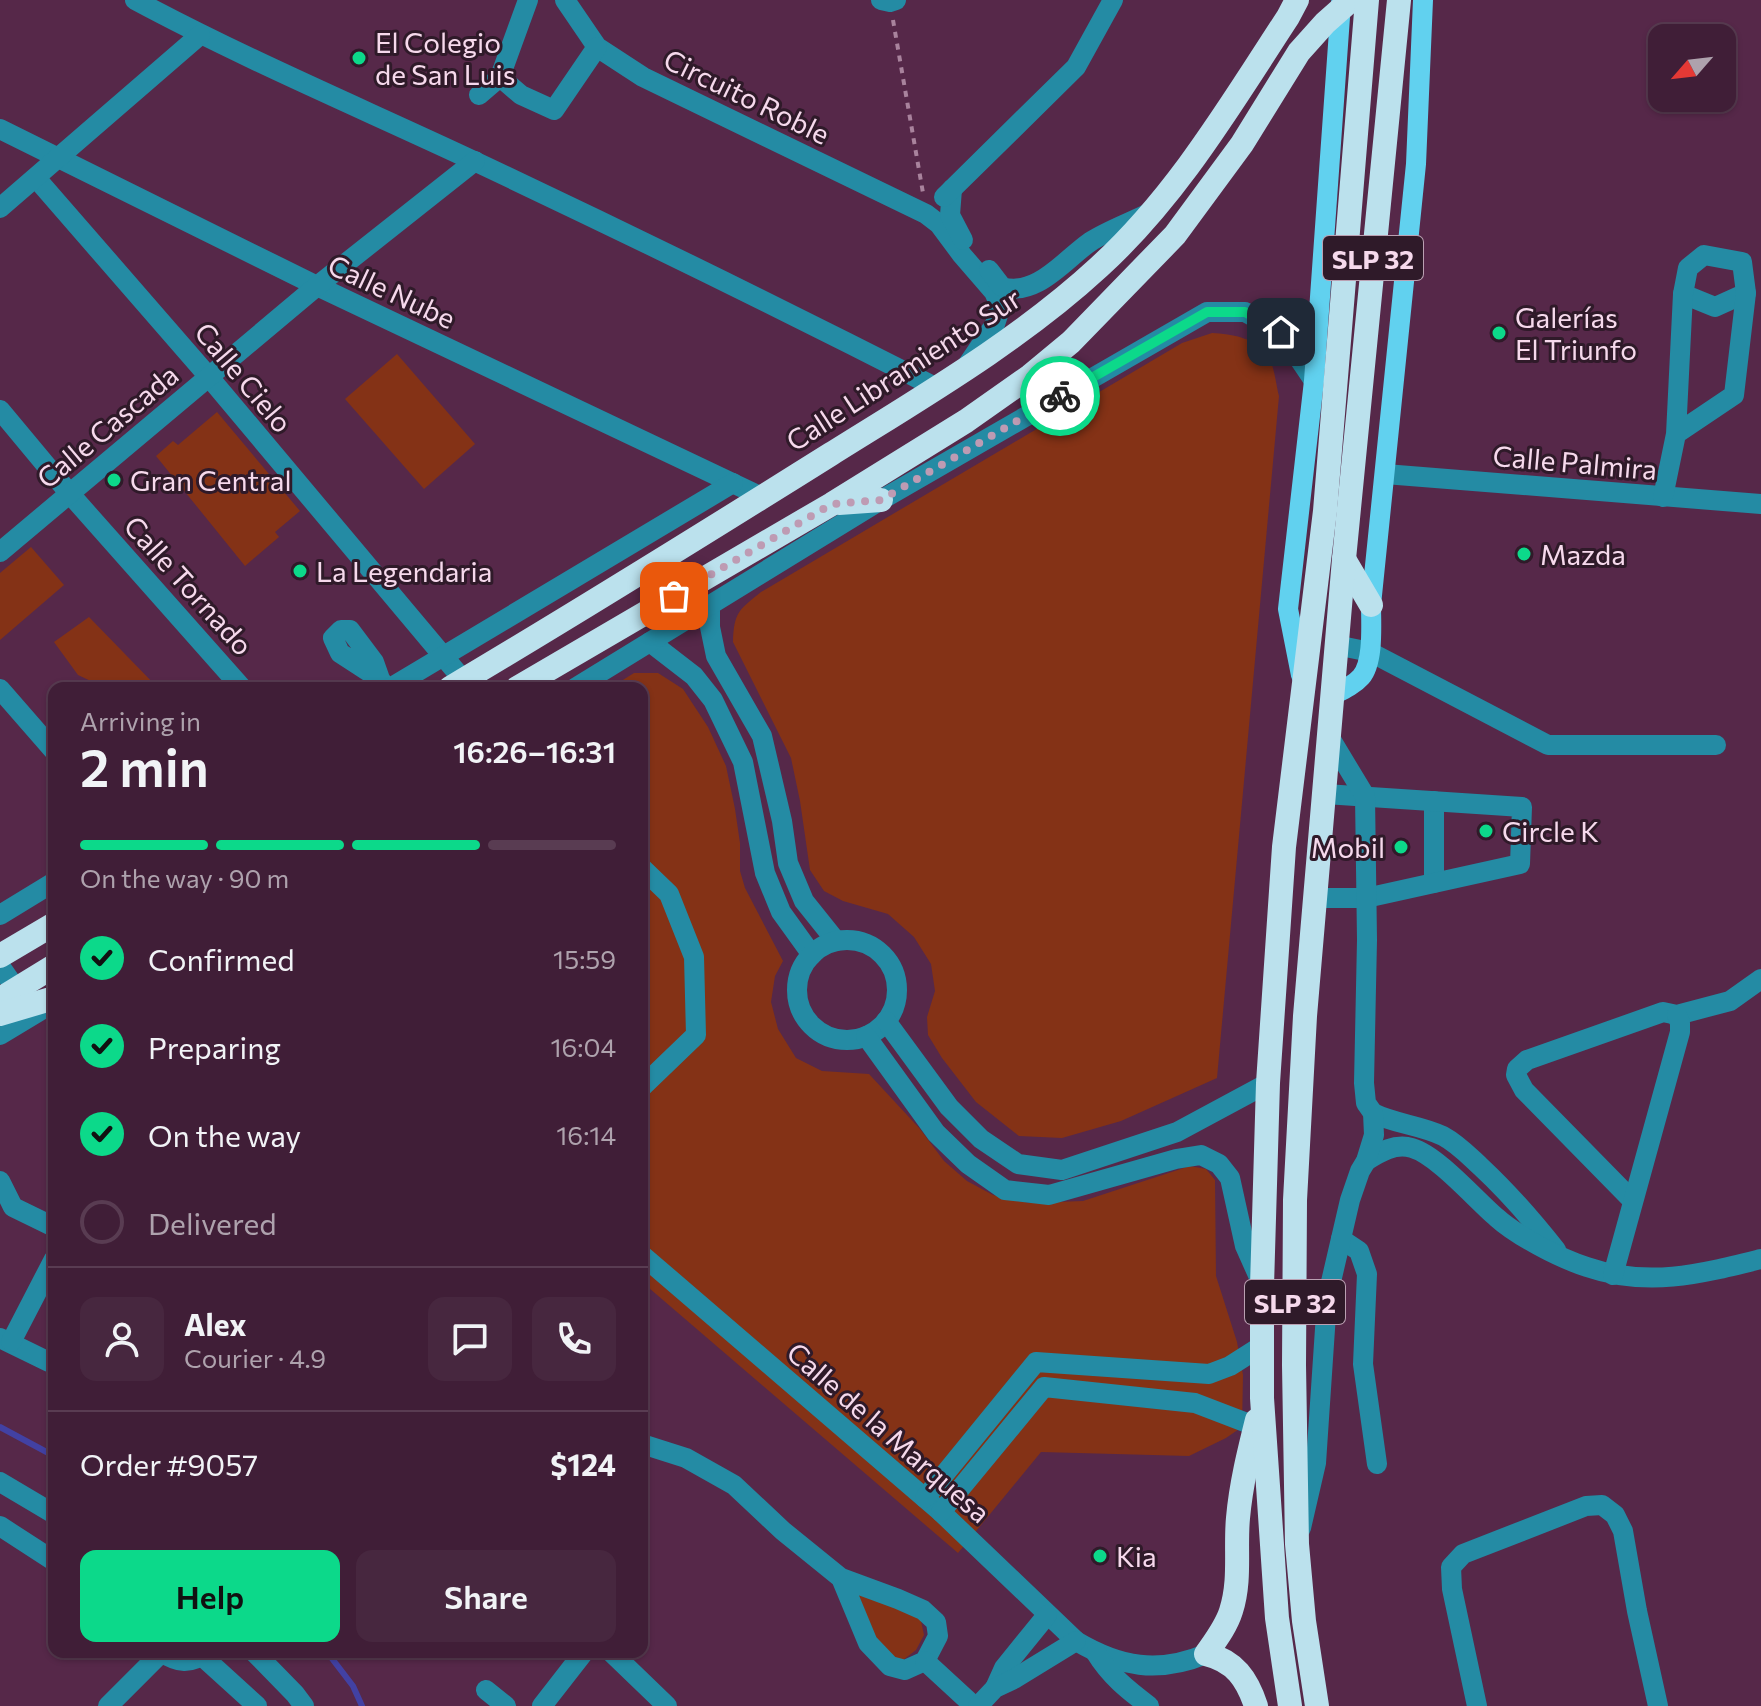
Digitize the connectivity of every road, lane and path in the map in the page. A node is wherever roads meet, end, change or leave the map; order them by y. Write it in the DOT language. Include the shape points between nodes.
graph roads {
  1 [pos="135,0"];
  2 [pos="528,0"];
  3 [pos="565,0"];
  4 [pos="1113,0"];
  5 [pos="1297,0"];
  6 [pos="1367,0"];
  7 [pos="1399,0"];
  8 [pos="1423,0"];
  9 [pos="889,1"];
  10 [pos="1344,3"];
  11 [pos="200,35"];
  12 [pos="597,47"];
  13 [pos="500,77"];
  14 [pos="479,95"];
  15 [pos="0,129"];
  16 [pos="59,158"];
  17 [pos="475,161"];
  18 [pos="36,178"];
  19 [pos="952,189"];
  20 [pos="0,208"];
  21 [pos="1151,212"];
  22 [pos="926,214"];
  23 [pos="317,286"];
  24 [pos="998,290"];
  25 [pos="1746,293"];
  26 [pos="1683,294"];
  27 [pos="967,367"];
  28 [pos="209,377"];
  29 [pos="1314,381"];
  30 [pos="937,388"];
  31 [pos="0,410"];
  32 [pos="1676,434"];
  33 [pos="1385,474"];
  34 [pos="733,483"];
  35 [pos="70,494"];
  36 [pos="762,497"];
  37 [pos="1663,497"];
  38 [pos="881,500"];
  39 [pos="832,504"];
  40 [pos="1761,504"];
  41 [pos="1336,513"];
  42 [pos="0,552"];
  43 [pos="1344,559"];
  44 [pos="586,570"];
  45 [pos="604,594"];
  46 [pos="710,605"];
  47 [pos="1371,605"];
  48 [pos="650,642"];
  49 [pos="1336,645"];
  50 [pos="1370,652"];
  51 [pos="443,655"];
  52 [pos="237,682"];
  53 [pos="392,682"];
  54 [pos="459,682"];
  55 [pos="466,682"];
  56 [pos="527,682"];
  57 [pos="585,682"];
  58 [pos="1302,683"];
  59 [pos="0,689"];
  60 [pos="1333,695"];
  61 [pos="1330,738"];
  62 [pos="48,744"];
  63 [pos="1716,745"];
  64 [pos="1325,794"];
  65 [pos="1365,796"];
  66 [pos="1434,801"];
  67 [pos="648,874"];
  68 [pos="1434,883"];
  69 [pos="48,886"];
  70 [pos="1316,898"];
  71 [pos="1366,898"];
  72 [pos="0,915"];
  73 [pos="48,928"];
  74 [pos="836,941"];
  75 [pos="812,955"];
  76 [pos="0,956"];
  77 [pos="0,966"];
  78 [pos="48,970"];
  79 [pos="1761,979"];
  80 [pos="8,994"];
  81 [pos="48,1002"];
  82 [pos="48,1004"];
  83 [pos="0,1014"];
  84 [pos="1677,1015"];
  85 [pos="886,1021"];
  86 [pos="0,1035"];
  87 [pos="866,1036"];
  88 [pos="648,1081"];
  89 [pos="1268,1083"];
  90 [pos="1373,1113"];
  91 [pos="1366,1161"];
  92 [pos="0,1181"];
  93 [pos="1632,1200"];
  94 [pos="7,1210"];
  95 [pos="48,1225"];
  96 [pos="1761,1238"];
  97 [pos="1341,1239"];
  98 [pos="1562,1257"];
  99 [pos="648,1260"];
  100 [pos="1757,1260"];
  101 [pos="48,1269"];
  102 [pos="1613,1275"];
  103 [pos="1262,1286"];
  104 [pos="5,1340"];
  105 [pos="1263,1345"];
  106 [pos="48,1362"];
  107 [pos="1262,1398"];
  108 [pos="1255,1426"];
  109 [pos="648,1446"];
  110 [pos="1377,1464"];
  111 [pos="0,1482"];
  112 [pos="925,1498"];
  113 [pos="48,1510"];
  114 [pos="941,1512"];
  115 [pos="0,1526"];
  116 [pos="1297,1544"];
  117 [pos="48,1557"];
  118 [pos="841,1578"];
  119 [pos="1047,1615"];
  120 [pos="1076,1641"];
  121 [pos="1096,1653"];
  122 [pos="1206,1654"];
  123 [pos="155,1658"];
  124 [pos="171,1658"];
  125 [pos="196,1658"];
  126 [pos="209,1658"];
  127 [pos="260,1658"];
  128 [pos="579,1658"];
  129 [pos="617,1658"];
  130 [pos="925,1661"];
  131 [pos="486,1690"];
  132 [pos="987,1700"];
  133 [pos="663,1705"];
  134 [pos="108,1706"];
  135 [pos="257,1706"];
  136 [pos="304,1706"];
  137 [pos="506,1706"];
  138 [pos="542,1706"];
  139 [pos="1149,1706"];
  140 [pos="1256,1706"];
  141 [pos="1290,1706"];
  142 [pos="1317,1706"];
  143 [pos="1477,1706"];
  144 [pos="1658,1706"];
  1 -- 11 [label="street"];
  2 -- 13 [label="street"];
  3 -- 12 [label="street, Circuito Roble"];
  4 -- 19 [label="street" via="1076,67"];
  5 -- 21 [label="highway, Calle Libramiento Sur" via="1217,126"];
  6 -- 41 [label="highway, SLP 32"];
  7 -- 41 [label="highway, SLP 32"];
  8 -- 33 [label="main road" via="1416,164"];
  9 -- 22 [label="path"];
  10 -- 29 [label="main road"];
  10 -- 39 [label="highway" via="1299,52 1242,144 1175,235 1071,342 966,421"];
  11 -- 16 [label="street"];
  11 -- 17 [label="street"];
  12 -- 13 [label="street" via="554,110 521,95"];
  12 -- 22 [label="street, Circuito Roble" via="643,77"];
  13 -- 14 [label="street"];
  15 -- 16 [label="street, Calle Nube"];
  16 -- 18 [label="street"];
  16 -- 23 [label="street, Calle Nube"];
  17 -- 23 [label="street, Calle Cascada"];
  17 -- 30 [label="street"];
  18 -- 20 [label="street"];
  18 -- 28 [label="street, Calle Cielo"];
  19 -- 22 [label="street"];
  19 -- 24 [label="street" via="950,215 958,233"];
  21 -- 24 [label="street" via="1091,241 1032,285"];
  21 -- 27 [label="highway, Calle Libramiento Sur" via="1101,266"];
  22 -- 24 [label="street, Circuito Roble"];
  23 -- 28 [label="street, Calle Cascada"];
  23 -- 34 [label="street, Calle Nube"];
  24 -- 27 [label="street" via="995,324"];
  25 -- 26 [label="street" via="1715,307"];
  25 -- 26 [label="street" via="1742,262 1704,255 1688,268"];
  25 -- 32 [label="street" via="1734,395"];
  26 -- 32 [label="street"];
  27 -- 30 [label="highway, Calle Libramiento Sur"];
  28 -- 35 [label="street, Calle Cascada"];
  28 -- 51 [label="street, Calle Cielo"];
  29 -- 38 [label="street" via="1281,332 1245,312 1207,312"];
  29 -- 58 [label="main road" via="1288,609"];
  30 -- 36 [label="highway, Calle Libramiento Sur"];
  31 -- 35 [label="street, Calle Tornado"];
  32 -- 37 [label="street"];
  33 -- 37 [label="street, Calle Palmira"];
  33 -- 47 [label="main road"];
  34 -- 36 [label="street, Calle Nube"];
  34 -- 44 [label="street"];
  35 -- 42 [label="street, Calle Cascada"];
  35 -- 52 [label="street, Calle Tornado"];
  36 -- 45 [label="highway, Calle Libramiento Sur"];
  37 -- 40 [label="street, Calle Palmira"];
  38 -- 39 [label="highway"];
  38 -- 46 [label="street"];
  39 -- 56 [label="highway"];
  41 -- 43 [label="highway, SLP 32"];
  41 -- 58 [label="highway, SLP 32"];
  43 -- 47 [label="highway"];
  43 -- 49 [label="highway, SLP 32"];
  44 -- 45 [label="street"];
  44 -- 51 [label="street"];
  45 -- 55 [label="highway, Calle Libramiento Sur"];
  46 -- 48 [label="street"];
  46 -- 74 [label="street" via="716,656 762,736 788,863 804,901"];
  47 -- 50 [label="main road"];
  48 -- 57 [label="street"];
  48 -- 75 [label="street" via="694,676 713,700 743,762 765,873 781,912"];
  49 -- 50 [label="street"];
  49 -- 60 [label="highway, SLP 32"];
  50 -- 60 [label="main road" via="1363,675"];
  50 -- 63 [label="street" via="1548,745"];
  51 -- 53 [label="street"];
  51 -- 54 [label="street, Calle Cielo"];
  58 -- 89 [label="highway, SLP 32" via="1284,847"];
  59 -- 62 [label="street"];
  60 -- 61 [label="highway, SLP 32"];
  61 -- 64 [label="highway, SLP 32"];
  61 -- 65 [label="street"];
  64 -- 65 [label="street"];
  64 -- 70 [label="highway, SLP 32"];
  65 -- 66 [label="street"];
  65 -- 71 [label="street"];
  66 -- 68 [label="street"];
  66 -- 68 [label="street" via="1522,807 1520,864"];
  67 -- 88 [label="street" via="669,894 694,957 696,1035"];
  68 -- 71 [label="street"];
  69 -- 72 [label="street"];
  70 -- 71 [label="street"];
  70 -- 116 [label="highway, SLP 32" via="1295,1200"];
  71 -- 90 [label="street" via="1364,1083"];
  73 -- 76 [label="highway"];
  74 -- 75 [label="street"];
  74 -- 85 [label="street" via="860,941 890,963 897,987"];
  75 -- 87 [label="street" via="802,969 798,990 809,1022 829,1036"];
  77 -- 80 [label="street"];
  78 -- 80 [label="highway"];
  79 -- 84 [label="street" via="1730,1001"];
  81 -- 83 [label="highway"];
  82 -- 86 [label="street"];
  84 -- 93 [label="street" via="1680,1032"];
  84 -- 93 [label="street" via="1663,1012 1527,1060 1517,1069 1524,1090"];
  85 -- 87 [label="street"];
  85 -- 89 [label="street" via="949,1107 981,1139 1018,1164 1062,1170 1177,1132"];
  87 -- 103 [label="street" via="936,1133 1005,1190 1049,1195 1201,1155 1219,1164 1230,1178 1245,1246"];
  89 -- 103 [label="highway, SLP 32"];
  90 -- 91 [label="street" via="1374,1135"];
  90 -- 98 [label="street" via="1428,1130 1461,1148 1513,1197"];
  91 -- 97 [label="street"];
  91 -- 98 [label="street" via="1393,1147 1414,1148 1509,1228"];
  92 -- 94 [label="street"];
  93 -- 102 [label="street"];
  94 -- 95 [label="street"];
  96 -- 100 [label="street"];
  97 -- 110 [label="street" via="1359,1251 1367,1274 1363,1364"];
  97 -- 116 [label="street" via="1327,1299 1316,1463"];
  98 -- 102 [label="street"];
  99 -- 112 [label="street, Calle de la Marquesa"];
  100 -- 102 [label="street" via="1678,1277"];
  101 -- 104 [label="street"];
  103 -- 105 [label="highway, SLP 32"];
  104 -- 106 [label="street"];
  105 -- 107 [label="highway, SLP 32"];
  105 -- 112 [label="street" via="1209,1374 1036,1362"];
  107 -- 108 [label="highway"];
  107 -- 141 [label="highway, SLP 32" via="1277,1618"];
  108 -- 114 [label="street" via="1195,1403 1044,1387"];
  108 -- 122 [label="highway" via="1237,1520 1238,1571 1231,1613"];
  109 -- 118 [label="street" via="686,1458 734,1485"];
  111 -- 113 [label="street"];
  112 -- 114 [label="street, Calle de la Marquesa"];
  114 -- 119 [label="street, Calle de la Marquesa"];
  115 -- 117 [label="street"];
  116 -- 142 [label="highway, SLP 32"];
  118 -- 130 [label="street" via="868,1643 890,1666 905,1670"];
  118 -- 130 [label="street" via="923,1610 936,1622 938,1636"];
  119 -- 120 [label="street, Calle de la Marquesa"];
  119 -- 132 [label="street" via="1004,1668"];
  120 -- 121 [label="street, Calle de la Marquesa"];
  120 -- 132 [label="street"];
  121 -- 122 [label="street, Calle de la Marquesa" via="1147,1667"];
  121 -- 139 [label="street, Calle de la Marquesa" via="1121,1684"];
  122 -- 140 [label="highway" via="1236,1669"];
  123 -- 134 [label="street"];
  124 -- 125 [label="street"];
  126 -- 135 [label="street"];
  127 -- 136 [label="street"];
  128 -- 138 [label="street"];
  129 -- 133 [label="street"];
  130 -- 132 [label="street"];
  131 -- 137 [label="street"];
  143 -- 144 [label="street" via="1451,1567 1481,1545 1586,1506 1602,1505 1623,1531"];
}
